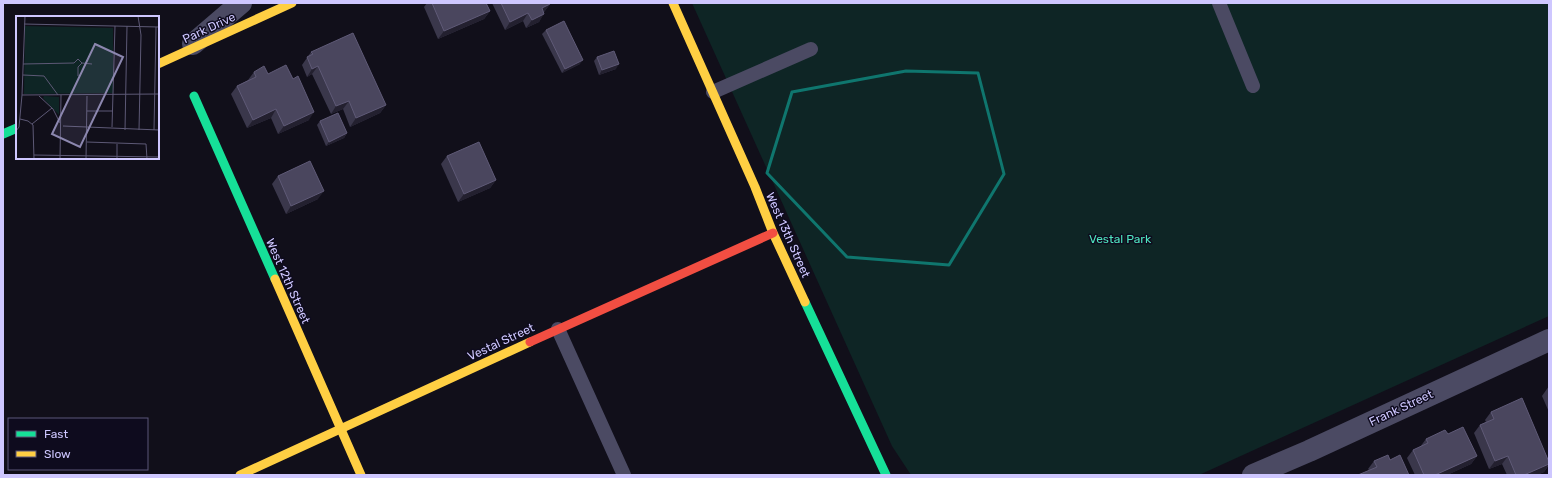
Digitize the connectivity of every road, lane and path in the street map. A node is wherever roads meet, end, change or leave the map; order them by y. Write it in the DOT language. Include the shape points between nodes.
graph roads {
  1 [pos="240,3"];
  2 [pos="292,3"];
  3 [pos="673,3"];
  4 [pos="1219,3"];
  5 [pos="811,48"];
  6 [pos="181,53"];
  7 [pos="159,64"];
  8 [pos="1253,86"];
  9 [pos="713,92"];
  10 [pos="194,96"];
  11 [pos="16,128"];
  12 [pos="3,134"];
  13 [pos="773,233"];
  14 [pos="558,329"];
  15 [pos="1549,340"];
  16 [pos="341,429"];
  17 [pos="240,475"];
  18 [pos="361,475"];
  19 [pos="624,475"];
  20 [pos="886,475"];
  21 [pos="1253,475"];
  1 -- 6 [label="street"];
  2 -- 6 [label="street, Park Drive"];
  3 -- 9 [label="street, West 13th Street"];
  4 -- 8 [label="lane"];
  5 -- 9 [label="lane"];
  6 -- 7 [label="street, Park Drive"];
  9 -- 13 [label="street, West 13th Street"];
  10 -- 16 [label="street, West 12th Street"];
  11 -- 12 [label="street"];
  13 -- 14 [label="street, Vestal Street"];
  13 -- 20 [label="street, West 13th Street"];
  14 -- 16 [label="street, Vestal Street"];
  14 -- 19 [label="lane"];
  15 -- 21 [label="street, Frank Street"];
  16 -- 17 [label="street, Vestal Street"];
  16 -- 18 [label="street, West 12th Street"];
}
